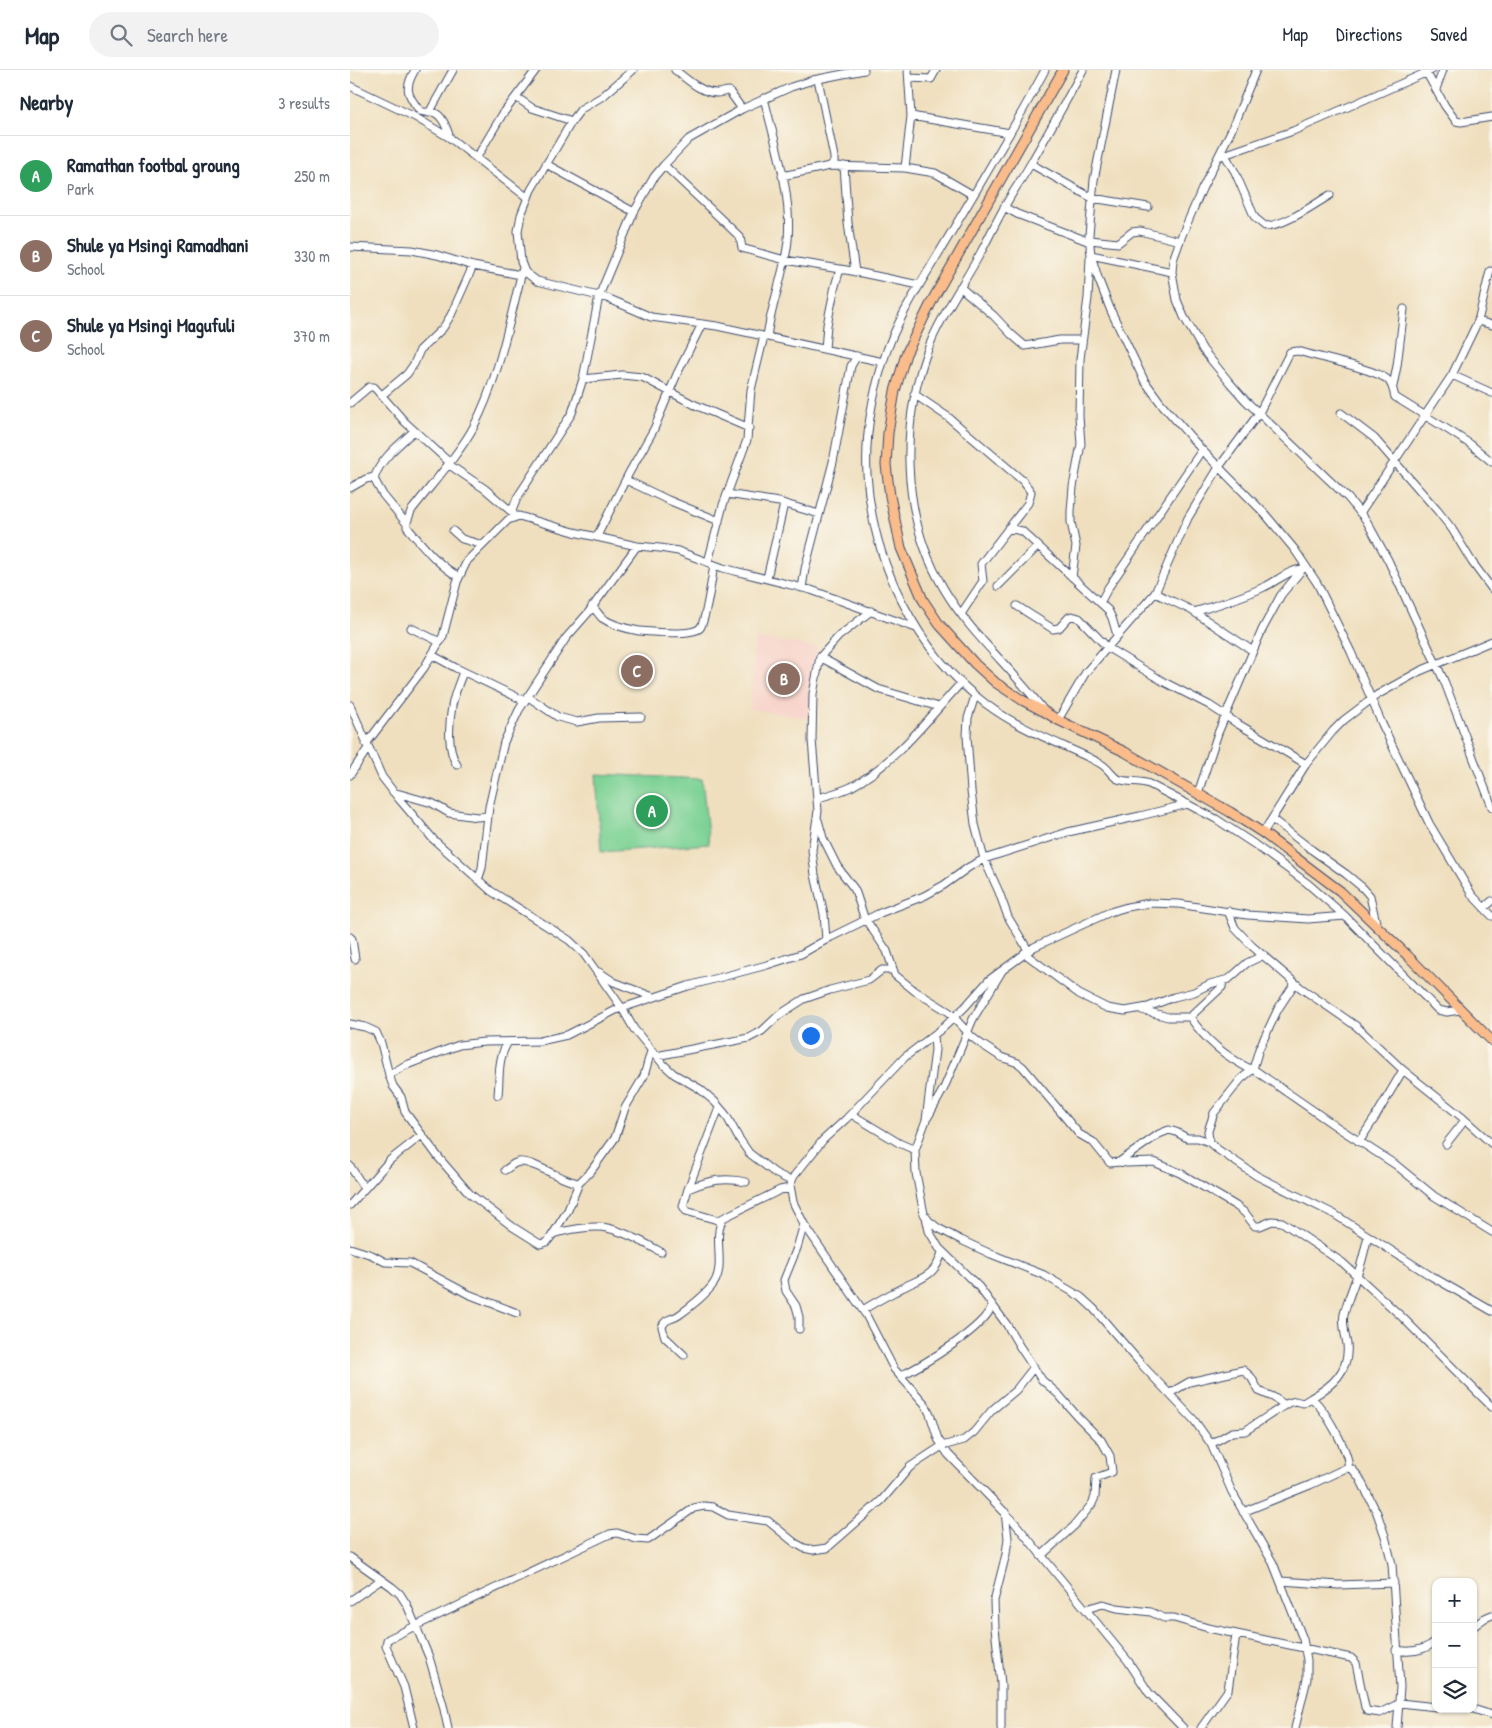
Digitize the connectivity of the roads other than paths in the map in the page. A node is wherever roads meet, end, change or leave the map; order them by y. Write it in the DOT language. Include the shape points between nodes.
graph roads {
  1 [pos="415,70"];
  2 [pos="453,70"];
  3 [pos="536,70"];
  4 [pos="633,70"];
  5 [pos="675,70"];
  6 [pos="818,70"];
  7 [pos="864,70"];
  8 [pos="936,70"];
  9 [pos="1045,70"];
  10 [pos="1064,70"];
  11 [pos="1083,70"];
  12 [pos="1116,70"];
  13 [pos="1256,70"];
  14 [pos="1443,70"];
  15 [pos="1428,71"];
  16 [pos="908,74"];
  17 [pos="819,79"];
  18 [pos="350,86"];
  19 [pos="1436,90"];
  20 [pos="516,97"];
  21 [pos="764,98"];
  22 [pos="742,109"];
  23 [pos="428,113"];
  24 [pos="911,116"];
  25 [pos="1492,117"];
  26 [pos="572,121"];
  27 [pos="1010,133"];
  28 [pos="450,138"];
  29 [pos="1222,156"];
  30 [pos="477,157"];
  31 [pos="546,164"];
  32 [pos="1030,164"];
  33 [pos="664,165"];
  34 [pos="830,166"];
  35 [pos="844,166"];
  36 [pos="906,168"];
  37 [pos="782,176"];
  38 [pos="973,195"];
  39 [pos="1330,195"];
  40 [pos="528,198"];
  41 [pos="1092,198"];
  42 [pos="1004,207"];
  43 [pos="1148,207"];
  44 [pos="634,212"];
  45 [pos="1090,241"];
  46 [pos="1180,241"];
  47 [pos="350,247"];
  48 [pos="1091,254"];
  49 [pos="785,260"];
  50 [pos="473,266"];
  51 [pos="840,269"];
  52 [pos="522,271"];
  53 [pos="1490,271"];
  54 [pos="856,272"];
  55 [pos="1172,272"];
  56 [pos="919,285"];
  57 [pos="960,288"];
  58 [pos="599,296"];
  59 [pos="1404,308"];
  60 [pos="1478,321"];
  61 [pos="702,324"];
  62 [pos="1492,325"];
  63 [pos="765,337"];
  64 [pos="1082,340"];
  65 [pos="825,349"];
  66 [pos="858,356"];
  67 [pos="883,362"];
  68 [pos="1452,375"];
  69 [pos="583,379"];
  70 [pos="1392,386"];
  71 [pos="670,393"];
  72 [pos="1492,393"];
  73 [pos="914,394"];
  74 [pos="382,395"];
  75 [pos="350,403"];
  76 [pos="1260,413"];
  77 [pos="1342,413"];
  78 [pos="1424,414"];
  79 [pos="749,428"];
  80 [pos="414,431"];
  81 [pos="1202,450"];
  82 [pos="1395,462"];
  83 [pos="1492,462"];
  84 [pos="448,463"];
  85 [pos="1218,467"];
  86 [pos="374,477"];
  87 [pos="626,480"];
  88 [pos="350,488"];
  89 [pos="727,494"];
  90 [pos="784,504"];
  91 [pos="512,511"];
  92 [pos="1360,513"];
  93 [pos="819,514"];
  94 [pos="1020,514"];
  95 [pos="518,516"];
  96 [pos="719,521"];
  97 [pos="407,524"];
  98 [pos="1008,528"];
  99 [pos="453,531"];
  100 [pos="1022,531"];
  101 [pos="597,536"];
  102 [pos="483,545"];
  103 [pos="637,546"];
  104 [pos="1038,546"];
  105 [pos="711,563"];
  106 [pos="1304,568"];
  107 [pos="459,577"];
  108 [pos="1072,577"];
  109 [pos="767,578"];
  110 [pos="998,586"];
  111 [pos="802,588"];
  112 [pos="1492,590"];
  113 [pos="1155,593"];
  114 [pos="1100,603"];
  115 [pos="592,606"];
  116 [pos="1017,606"];
  117 [pos="871,612"];
  118 [pos="1194,612"];
  119 [pos="961,614"];
  120 [pos="411,628"];
  121 [pos="916,628"];
  122 [pos="1117,636"];
  123 [pos="1492,641"];
  124 [pos="440,642"];
  125 [pos="1108,648"];
  126 [pos="1253,651"];
  127 [pos="432,655"];
  128 [pos="820,657"];
  129 [pos="1435,664"];
  130 [pos="463,672"];
  131 [pos="961,683"];
  132 [pos="975,696"];
  133 [pos="526,698"];
  134 [pos="1371,699"];
  135 [pos="350,705"];
  136 [pos="939,707"];
  137 [pos="1045,712"];
  138 [pos="641,717"];
  139 [pos="1226,717"];
  140 [pos="1058,720"];
  141 [pos="367,746"];
  142 [pos="1306,764"];
  143 [pos="457,765"];
  144 [pos="351,773"];
  145 [pos="393,792"];
  146 [pos="1198,793"];
  147 [pos="818,798"];
  148 [pos="1188,804"];
  149 [pos="1492,807"];
  150 [pos="487,816"];
  151 [pos="1272,819"];
  152 [pos="818,820"];
  153 [pos="1263,834"];
  154 [pos="984,859"];
  155 [pos="478,880"];
  156 [pos="1492,901"];
  157 [pos="1484,908"];
  158 [pos="1228,912"];
  159 [pos="1345,916"];
  160 [pos="1492,916"];
  161 [pos="866,921"];
  162 [pos="1378,927"];
  163 [pos="350,937"];
  164 [pos="826,940"];
  165 [pos="1026,952"];
  166 [pos="1264,955"];
  167 [pos="355,959"];
  168 [pos="892,970"];
  169 [pos="1002,970"];
  170 [pos="597,971"];
  171 [pos="1223,981"];
  172 [pos="1295,983"];
  173 [pos="653,997"];
  174 [pos="622,1008"];
  175 [pos="1140,1009"];
  176 [pos="1460,1010"];
  177 [pos="954,1017"];
  178 [pos="1190,1017"];
  179 [pos="350,1024"];
  180 [pos="968,1033"];
  181 [pos="934,1035"];
  182 [pos="1490,1035"];
  183 [pos="508,1042"];
  184 [pos="654,1053"];
  185 [pos="1252,1070"];
  186 [pos="1403,1070"];
  187 [pos="389,1075"];
  188 [pos="498,1096"];
  189 [pos="720,1108"];
  190 [pos="851,1114"];
  191 [pos="926,1120"];
  192 [pos="1465,1120"];
  193 [pos="422,1135"];
  194 [pos="1209,1142"];
  195 [pos="1359,1142"];
  196 [pos="1446,1144"];
  197 [pos="1492,1144"];
  198 [pos="915,1150"];
  199 [pos="1120,1162"];
  200 [pos="350,1166"];
  201 [pos="505,1170"];
  202 [pos="746,1182"];
  203 [pos="579,1184"];
  204 [pos="791,1184"];
  205 [pos="364,1188"];
  206 [pos="688,1189"];
  207 [pos="350,1205"];
  208 [pos="926,1217"];
  209 [pos="721,1221"];
  210 [pos="804,1224"];
  211 [pos="1492,1232"];
  212 [pos="553,1234"];
  213 [pos="1368,1236"];
  214 [pos="350,1248"];
  215 [pos="661,1252"];
  216 [pos="942,1252"];
  217 [pos="1357,1275"];
  218 [pos="992,1306"];
  219 [pos="863,1310"];
  220 [pos="1492,1310"];
  221 [pos="517,1313"];
  222 [pos="799,1329"];
  223 [pos="684,1355"];
  224 [pos="1034,1367"];
  225 [pos="900,1376"];
  226 [pos="1170,1393"];
  227 [pos="1311,1398"];
  228 [pos="1285,1405"];
  229 [pos="1492,1407"];
  230 [pos="1211,1444"];
  231 [pos="942,1446"];
  232 [pos="1348,1468"];
  233 [pos="1004,1512"];
  234 [pos="1243,1512"];
  235 [pos="1041,1556"];
  236 [pos="350,1557"];
  237 [pos="381,1580"];
  238 [pos="1281,1581"];
  239 [pos="1394,1583"];
  240 [pos="350,1602"];
  241 [pos="1086,1609"];
  242 [pos="1492,1616"];
  243 [pos="416,1624"];
  244 [pos="1477,1624"];
  245 [pos="1236,1634"];
  246 [pos="1432,1644"];
  247 [pos="1305,1647"];
  248 [pos="1396,1650"];
  249 [pos="1400,1702"];
  250 [pos="1432,1706"];
  251 [pos="1477,1710"];
  252 [pos="1492,1715"];
  253 [pos="414,1728"];
  254 [pos="448,1728"];
  255 [pos="1001,1728"];
  256 [pos="1183,1728"];
  257 [pos="1201,1728"];
  258 [pos="1295,1728"];
  259 [pos="1397,1728"];
  1 -- 23 [label="street" via="408,93 420,111"];
  2 -- 23 [label="street"];
  3 -- 20 [label="street"];
  4 -- 26 [label="street" via="582,109"];
  5 -- 22 [label="street" via="709,92 729,91"];
  6 -- 17 [label="street"];
  7 -- 17 [label="street"];
  8 -- 16 [label="street" via="931,78"];
  9 -- 27 [label="street"];
  10 -- 137 [label="main road" via="906,354 895,391 886,465 902,548 923,600 939,624 975,664 996,683"];
  11 -- 32 [label="street"];
  12 -- 41 [label="street"];
  13 -- 29 [label="street"];
  14 -- 19 [label="street"];
  15 -- 19 [label="street"];
  15 -- 29 [label="street" via="1294,131"];
  16 -- 24 [label="street"];
  17 -- 21 [label="street"];
  17 -- 34 [label="street" via="834,157"];
  18 -- 28 [label="street"];
  19 -- 25 [label="street" via="1456,122"];
  20 -- 26 [label="street" via="532,108"];
  20 -- 30 [label="street"];
  21 -- 22 [label="street"];
  21 -- 37 [label="street"];
  22 -- 33 [label="street" via="689,139"];
  23 -- 28 [label="street" via="439,116"];
  24 -- 27 [label="street"];
  24 -- 36 [label="street"];
  26 -- 31 [label="street"];
  27 -- 38 [label="street"];
  28 -- 30 [label="street"];
  29 -- 39 [label="street" via="1235,172 1255,218 1265,226 1288,219"];
  29 -- 46 [label="street" via="1202,189"];
  30 -- 40 [label="street"];
  31 -- 40 [label="street"];
  31 -- 44 [label="street"];
  32 -- 41 [label="street"];
  32 -- 42 [label="street"];
  33 -- 44 [label="street"];
  33 -- 49 [label="street" via="740,237 742,248"];
  34 -- 35 [label="street"];
  34 -- 37 [label="street"];
  35 -- 36 [label="street"];
  35 -- 54 [label="street"];
  36 -- 38 [label="street" via="935,173"];
  37 -- 49 [label="street" via="788,215"];
  38 -- 56 [label="street"];
  40 -- 52 [label="street" via="518,231"];
  41 -- 43 [label="street"];
  41 -- 45 [label="street"];
  42 -- 45 [label="street"];
  42 -- 57 [label="street"];
  44 -- 58 [label="street"];
  45 -- 46 [label="street" via="1118,243 1132,232 1140,231"];
  45 -- 48 [label="street"];
  46 -- 55 [label="street"];
  47 -- 50 [label="street" via="412,250"];
  48 -- 55 [label="street"];
  48 -- 64 [label="street"];
  48 -- 81 [label="street" via="1111,311 1144,380"];
  49 -- 51 [label="street"];
  49 -- 63 [label="street"];
  50 -- 52 [label="street"];
  50 -- 74 [label="street" via="443,328 420,350 406,374"];
  51 -- 54 [label="street"];
  51 -- 65 [label="street"];
  52 -- 58 [label="street" via="537,281"];
  52 -- 84 [label="street" via="483,406"];
  53 -- 60 [label="street"];
  54 -- 56 [label="street"];
  55 -- 76 [label="street" via="1177,300 1203,350"];
  56 -- 67 [label="street"];
  57 -- 64 [label="street" via="1025,346"];
  57 -- 73 [label="street" via="930,343"];
  58 -- 61 [label="street" via="651,317"];
  58 -- 69 [label="street"];
  59 -- 70 [label="street"];
  60 -- 62 [label="street"];
  60 -- 68 [label="street"];
  61 -- 63 [label="street"];
  61 -- 71 [label="street"];
  63 -- 65 [label="street"];
  63 -- 79 [label="street" via="752,390"];
  64 -- 108 [label="street" via="1079,388 1081,444 1071,512 1076,546"];
  65 -- 66 [label="street"];
  66 -- 67 [label="street"];
  66 -- 93 [label="street" via="850,366 842,420"];
  67 -- 121 [label="street" via="873,405 867,473 877,532 887,564 898,595"];
  68 -- 72 [label="street"];
  68 -- 78 [label="street"];
  69 -- 71 [label="street" via="634,375 650,380"];
  69 -- 91 [label="street" via="568,420"];
  70 -- 76 [label="street" via="1389,380 1378,374 1292,351"];
  70 -- 78 [label="street" via="1395,397"];
  71 -- 79 [label="street"];
  71 -- 87 [label="street"];
  73 -- 94 [label="street" via="948,417 1030,488 1031,496"];
  73 -- 119 [label="street" via="909,446 910,491 919,531 944,589"];
  74 -- 75 [label="street" via="374,386"];
  74 -- 80 [label="street"];
  76 -- 85 [label="street"];
  76 -- 92 [label="street"];
  77 -- 82 [label="street" via="1374,438"];
  78 -- 82 [label="street"];
  78 -- 83 [label="street"];
  79 -- 89 [label="street"];
  80 -- 84 [label="street"];
  80 -- 86 [label="street" via="386,459"];
  81 -- 85 [label="street"];
  81 -- 114 [label="street"];
  82 -- 92 [label="street"];
  82 -- 112 [label="street" via="1447,523"];
  84 -- 91 [label="street"];
  84 -- 97 [label="street" via="411,511"];
  85 -- 106 [label="street" via="1291,544"];
  85 -- 113 [label="street" via="1185,524"];
  86 -- 88 [label="street"];
  86 -- 97 [label="street" via="376,486"];
  87 -- 96 [label="street"];
  87 -- 101 [label="street"];
  89 -- 90 [label="street"];
  89 -- 96 [label="street"];
  90 -- 93 [label="street"];
  90 -- 109 [label="street"];
  91 -- 95 [label="street"];
  92 -- 129 [label="street" via="1388,560"];
  93 -- 111 [label="street"];
  94 -- 98 [label="street"];
  94 -- 100 [label="street" via="1018,522"];
  95 -- 101 [label="street"];
  95 -- 102 [label="street" via="508,520"];
  96 -- 105 [label="street"];
  97 -- 107 [label="street" via="432,557"];
  98 -- 100 [label="street"];
  98 -- 119 [label="street" via="981,564 983,581"];
  99 -- 102 [label="street" via="462,540"];
  100 -- 104 [label="street"];
  101 -- 103 [label="street"];
  102 -- 107 [label="street" via="467,560"];
  103 -- 105 [label="street" via="678,551"];
  103 -- 115 [label="street"];
  104 -- 108 [label="street"];
  104 -- 110 [label="street"];
  105 -- 109 [label="street"];
  105 -- 115 [label="street" via="704,618 697,630 686,633 631,629 602,618"];
  106 -- 118 [label="street" via="1264,587"];
  106 -- 126 [label="street" via="1277,601"];
  106 -- 134 [label="street" via="1322,592"];
  107 -- 124 [label="street"];
  108 -- 114 [label="street"];
  109 -- 111 [label="street"];
  111 -- 117 [label="street"];
  113 -- 118 [label="street"];
  113 -- 122 [label="street"];
  114 -- 122 [label="street" via="1111,615"];
  115 -- 133 [label="street"];
  116 -- 125 [label="street" via="1053,629 1059,628 1069,617 1079,618"];
  117 -- 121 [label="street"];
  117 -- 128 [label="street" via="839,636"];
  118 -- 126 [label="street"];
  119 -- 137 [label="street"];
  120 -- 124 [label="street"];
  121 -- 131 [label="street"];
  122 -- 125 [label="street"];
  123 -- 129 [label="street"];
  124 -- 127 [label="street"];
  125 -- 139 [label="street"];
  125 -- 140 [label="street" via="1082,676"];
  126 -- 139 [label="street"];
  127 -- 130 [label="street"];
  127 -- 141 [label="street"];
  128 -- 136 [label="street" via="878,689"];
  128 -- 147 [label="street" via="813,694 812,731"];
  129 -- 134 [label="street"];
  129 -- 149 [label="street"];
  130 -- 133 [label="street"];
  130 -- 143 [label="street" via="452,705 450,724 451,751"];
  131 -- 132 [label="street"];
  131 -- 136 [label="street"];
  132 -- 148 [label="street" via="1018,725 1101,764 1117,779 1149,784"];
  132 -- 154 [label="street" via="968,718 967,736 973,810"];
  133 -- 138 [label="street" via="558,717 578,722"];
  133 -- 150 [label="street" via="504,742"];
  134 -- 142 [label="street" via="1339,725"];
  134 -- 157 [label="street" via="1437,839 1468,889"];
  135 -- 141 [label="street"];
  136 -- 147 [label="street" via="920,730 874,772 849,788"];
  137 -- 140 [label="main road"];
  139 -- 142 [label="street"];
  139 -- 146 [label="street"];
  140 -- 146 [label="main road" via="1125,752"];
  141 -- 144 [label="street"];
  141 -- 145 [label="street"];
  142 -- 151 [label="street"];
  145 -- 150 [label="street" via="432,803 449,813"];
  145 -- 155 [label="street" via="433,840"];
  146 -- 153 [label="main road"];
  147 -- 152 [label="street"];
  148 -- 154 [label="street" via="1059,834"];
  148 -- 159 [label="street" via="1254,844"];
  150 -- 155 [label="street"];
  151 -- 153 [label="street"];
  151 -- 162 [label="street" via="1364,888 1370,896"];
  152 -- 161 [label="street" via="838,866 855,890"];
  152 -- 164 [label="street" via="812,850"];
  153 -- 162 [label="main road" via="1340,891"];
  154 -- 161 [label="street" via="924,896"];
  154 -- 165 [label="street"];
  155 -- 170 [label="street" via="503,900 569,940"];
  156 -- 157 [label="street"];
  157 -- 160 [label="street"];
  158 -- 159 [label="street" via="1308,919"];
  158 -- 165 [label="street" via="1179,904 1150,903 1127,907 1095,918"];
  158 -- 166 [label="street" via="1235,928"];
  159 -- 176 [label="street" via="1438,1010"];
  161 -- 164 [label="street"];
  161 -- 168 [label="street" via="887,951"];
  162 -- 176 [label="main road"];
  163 -- 167 [label="street"];
  164 -- 173 [label="street" via="789,958"];
  165 -- 169 [label="street"];
  165 -- 175 [label="street" via="1079,994 1113,1010"];
  166 -- 171 [label="street"];
  166 -- 172 [label="street"];
  168 -- 177 [label="street" via="910,988"];
  168 -- 184 [label="street" via="882,970 869,980 804,999 749,1038"];
  169 -- 177 [label="street" via="980,988"];
  169 -- 180 [label="street"];
  170 -- 173 [label="street" via="614,982"];
  170 -- 174 [label="street"];
  171 -- 175 [label="street"];
  171 -- 178 [label="street" via="1222,987"];
  172 -- 185 [label="street" via="1278,1009"];
  172 -- 186 [label="street" via="1356,1026"];
  173 -- 174 [label="street"];
  174 -- 183 [label="street" via="558,1038"];
  174 -- 184 [label="street"];
  175 -- 178 [label="street" via="1168,1017"];
  176 -- 182 [label="main road"];
  177 -- 180 [label="street"];
  177 -- 181 [label="street"];
  178 -- 185 [label="street" via="1225,1055"];
  179 -- 187 [label="street" via="376,1032"];
  180 -- 191 [label="street"];
  180 -- 199 [label="street" via="996,1054 1018,1063 1079,1134 1093,1142 1110,1163"];
  181 -- 190 [label="street" via="905,1056"];
  181 -- 191 [label="street"];
  183 -- 187 [label="street" via="459,1045"];
  183 -- 188 [label="street" via="500,1064"];
  184 -- 189 [label="street" via="674,1074 700,1090"];
  184 -- 203 [label="street" via="625,1108 615,1138"];
  185 -- 194 [label="street" via="1240,1079 1214,1114 1208,1131"];
  185 -- 195 [label="street"];
  186 -- 192 [label="street"];
  186 -- 195 [label="street"];
  187 -- 193 [label="street" via="405,1112"];
  189 -- 204 [label="street" via="749,1153"];
  189 -- 206 [label="street"];
  190 -- 198 [label="street"];
  190 -- 204 [label="street" via="823,1140"];
  191 -- 198 [label="street"];
  192 -- 196 [label="street"];
  192 -- 197 [label="street"];
  193 -- 205 [label="street" via="390,1160"];
  193 -- 212 [label="street" via="470,1194 512,1227 540,1244 547,1242"];
  194 -- 199 [label="street" via="1169,1130"];
  194 -- 213 [label="street" via="1257,1176 1334,1214"];
  195 -- 211 [label="street" via="1396,1165 1434,1196"];
  198 -- 208 [label="street" via="919,1192"];
  199 -- 217 [label="street" via="1154,1162 1180,1173 1236,1206 1256,1226 1272,1221 1286,1224"];
  200 -- 205 [label="street"];
  201 -- 203 [label="street" via="523,1162"];
  202 -- 206 [label="street" via="729,1178 704,1182"];
  203 -- 212 [label="street"];
  204 -- 209 [label="street"];
  204 -- 210 [label="street" via="793,1202"];
  205 -- 207 [label="street"];
  206 -- 209 [label="street" via="683,1206 686,1211"];
  208 -- 216 [label="street" via="932,1238"];
  208 -- 226 [label="street" via="938,1228 961,1240 1038,1273 1075,1293 1094,1309"];
  209 -- 223 [label="street" via="719,1268 715,1282 680,1314 667,1320 662,1328 665,1337"];
  210 -- 219 [label="street"];
  210 -- 222 [label="street" via="784,1280 786,1291 796,1306"];
  212 -- 215 [label="street" via="575,1228 607,1228"];
  213 -- 217 [label="street"];
  213 -- 220 [label="street"];
  214 -- 221 [label="street" via="385,1262 410,1263 468,1294"];
  216 -- 218 [label="street" via="976,1283"];
  216 -- 219 [label="street" via="926,1277"];
  217 -- 227 [label="street" via="1344,1317 1347,1348 1343,1370 1330,1386"];
  217 -- 229 [label="street"];
  218 -- 224 [label="street"];
  218 -- 225 [label="street" via="966,1334 933,1358"];
  219 -- 225 [label="street"];
  224 -- 231 [label="street" via="1016,1390 992,1410 968,1437"];
  224 -- 235 [label="street" via="1042,1380 1101,1440 1113,1470 1109,1475 1096,1478 1096,1497 1092,1504 1074,1526"];
  225 -- 231 [label="street" via="925,1404"];
  226 -- 228 [label="street" via="1194,1381 1243,1370 1259,1391"];
  226 -- 230 [label="street"];
  227 -- 228 [label="street" via="1303,1403 1293,1401"];
  227 -- 232 [label="street" via="1336,1431"];
  228 -- 230 [label="street" via="1244,1431 1232,1432"];
  230 -- 234 [label="street"];
  231 -- 233 [label="street"];
  231 -- 243 [label="street" via="910,1467 882,1500 827,1548 804,1548 768,1522 728,1515 704,1506 694,1508 648,1540 610,1534"];
  232 -- 234 [label="street"];
  232 -- 239 [label="street" via="1359,1477 1374,1506 1390,1554"];
  233 -- 235 [label="street"];
  233 -- 255 [label="street" via="1007,1546 994,1601"];
  234 -- 238 [label="street"];
  235 -- 241 [label="street"];
  236 -- 237 [label="street"];
  237 -- 240 [label="street"];
  237 -- 243 [label="street" via="400,1594"];
  238 -- 239 [label="street" via="1339,1585"];
  238 -- 247 [label="street"];
  239 -- 248 [label="street"];
  241 -- 245 [label="street" via="1106,1604"];
  241 -- 256 [label="street" via="1149,1693"];
  242 -- 244 [label="street"];
  243 -- 253 [label="street" via="386,1642 404,1687"];
  243 -- 254 [label="street" via="444,1705"];
  245 -- 247 [label="street"];
  245 -- 257 [label="street" via="1228,1690"];
  246 -- 248 [label="street" via="1414,1651"];
  247 -- 249 [label="street" via="1354,1660 1367,1711 1380,1713"];
  247 -- 258 [label="street" via="1306,1679"];
  248 -- 249 [label="street"];
  249 -- 250 [label="street"];
  249 -- 259 [label="street"];
  251 -- 252 [label="street"];
}
